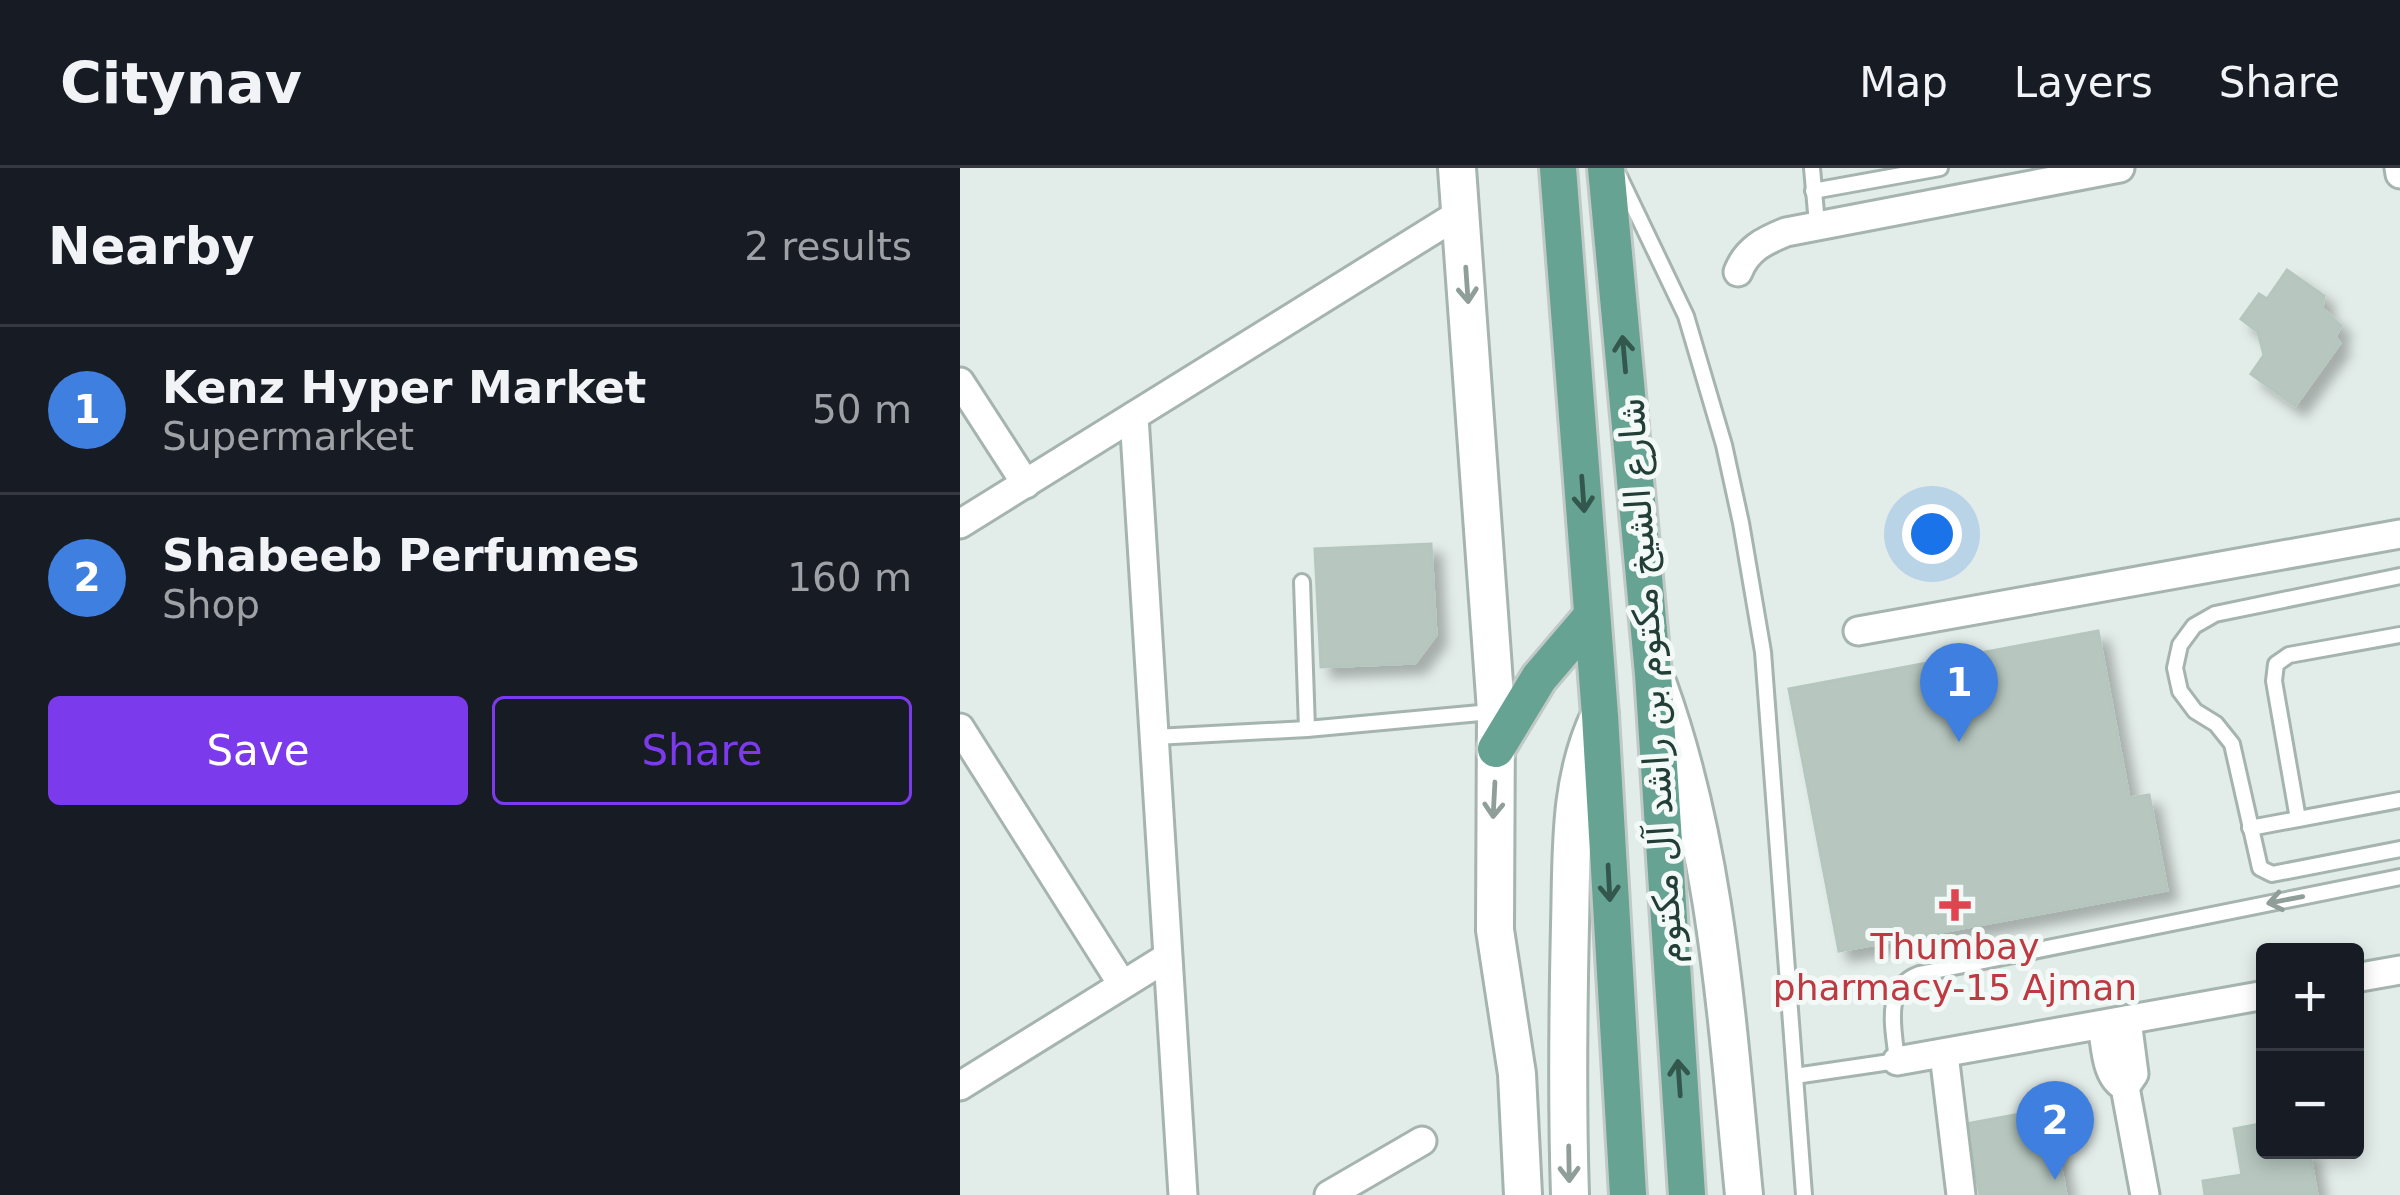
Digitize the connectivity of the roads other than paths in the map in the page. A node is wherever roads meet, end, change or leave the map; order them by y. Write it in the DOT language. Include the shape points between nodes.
graph roads {
  1 [pos="1457,168"];
  2 [pos="1558,168"];
  3 [pos="1610,168"];
  4 [pos="1812,168"];
  5 [pos="1940,168"];
  6 [pos="2120,168"];
  7 [pos="1814,191"];
  8 [pos="1462,212"];
  9 [pos="1817,224"];
  10 [pos="1738,272"];
  11 [pos="960,382"];
  12 [pos="1134,416"];
  13 [pos="1025,484"];
  14 [pos="960,524"];
  15 [pos="2400,535"];
  16 [pos="2400,577"];
  17 [pos="1302,582"];
  18 [pos="1592,616"];
  19 [pos="1858,632"];
  20 [pos="2400,635"];
  21 [pos="1653,674"];
  22 [pos="1496,712"];
  23 [pos="1600,715"];
  24 [pos="960,728"];
  25 [pos="1307,729"];
  26 [pos="1155,737"];
  27 [pos="1496,749"];
  28 [pos="2400,800"];
  29 [pos="2298,819"];
  30 [pos="2250,828"];
  31 [pos="2400,849"];
  32 [pos="2400,877"];
  33 [pos="1166,958"];
  34 [pos="2400,970"];
  35 [pos="2364,976"];
  36 [pos="1121,984"];
  37 [pos="2256,996"];
  38 [pos="2114,1022"];
  39 [pos="1944,1054"];
  40 [pos="1897,1061"];
  41 [pos="1795,1076"];
  42 [pos="960,1086"];
  43 [pos="1422,1141"];
  44 [pos="1183,1195"];
  45 [pos="1329,1195"];
  46 [pos="1523,1195"];
  47 [pos="1570,1195"];
  48 [pos="1628,1195"];
  49 [pos="1687,1195"];
  50 [pos="1744,1195"];
  51 [pos="1804,1195"];
  52 [pos="1961,1195"];
  53 [pos="2145,1195"];
  1 -- 8 [label="street"];
  2 -- 18 [label="main road, شارع الشيخ مكتوم بن راشد آل مكتوم, one-way"];
  21 -- 3 [label="main road, شارع الشيخ مكتوم بن راشد آل مكتوم, one-way"];
  3 -- 41 [label="lane" via="1686,316 1741,523 1763,652"];
  4 -- 7 [label="lane"];
  5 -- 7 [label="lane"];
  6 -- 9 [label="street"];
  7 -- 9 [label="lane"];
  8 -- 12 [label="street"];
  8 -- 22 [label="street, one-way"];
  9 -- 10 [label="street" via="1758,244"];
  11 -- 13 [label="street"];
  12 -- 13 [label="street"];
  12 -- 26 [label="street"];
  13 -- 14 [label="street"];
  15 -- 19 [label="street"];
  16 -- 30 [label="lane" via="2233,609 2186,635 2176,668 2180,692 2232,744"];
  17 -- 25 [label="lane"];
  18 -- 23 [label="main road, شارع الشيخ مكتوم بن راشد آل مكتوم"];
  18 -- 27 [label="main road" via="1539,678"];
  20 -- 29 [label="lane" via="2276,664"];
  49 -- 21 [label="main road, شارع الشيخ مكتوم بن راشد آل مكتوم, one-way"];
  21 -- 50 [label="street" via="1691,792 1706,873"];
  22 -- 25 [label="lane"];
  22 -- 27 [label="street"];
  23 -- 47 [label="street, one-way" via="1575,795"];
  23 -- 48 [label="main road, شارع الشيخ مكتوم بن راشد آل مكتوم, one-way"];
  24 -- 36 [label="street"];
  25 -- 26 [label="lane"];
  26 -- 33 [label="street"];
  27 -- 46 [label="street, one-way" via="1495,930 1517,1074"];
  28 -- 29 [label="lane"];
  29 -- 30 [label="lane"];
  30 -- 31 [label="lane" via="2256,862 2272,874"];
  32 -- 40 [label="lane, one-way" via="1910,977 1894,999"];
  33 -- 36 [label="street"];
  33 -- 44 [label="street"];
  34 -- 35 [label="street"];
  36 -- 42 [label="street"];
  37 -- 38 [label="street"];
  38 -- 39 [label="street"];
  38 -- 53 [label="street" via="2134,1074 2125,1088"];
  39 -- 40 [label="street"];
  39 -- 52 [label="street"];
  40 -- 41 [label="lane"];
  41 -- 51 [label="lane"];
  43 -- 45 [label="street"];
}
